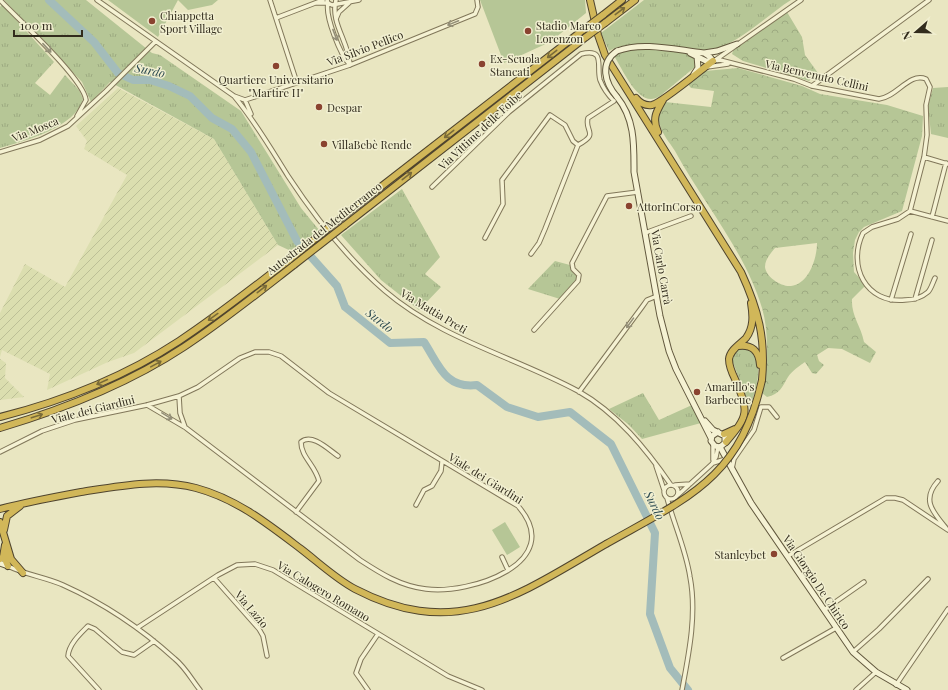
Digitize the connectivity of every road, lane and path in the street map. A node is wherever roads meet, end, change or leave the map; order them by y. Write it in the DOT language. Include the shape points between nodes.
graph roads {
  1 [pos="0,0"];
  2 [pos="97,0"];
  3 [pos="270,0"];
  4 [pos="323,0"];
  5 [pos="341,0"];
  6 [pos="359,0"];
  7 [pos="477,0"];
  8 [pos="590,0"];
  9 [pos="622,0"];
  10 [pos="635,0"];
  11 [pos="801,0"];
  12 [pos="929,0"];
  13 [pos="328,2"];
  14 [pos="335,2"];
  15 [pos="315,3"];
  16 [pos="349,3"];
  17 [pos="276,18"];
  18 [pos="336,20"];
  19 [pos="155,42"];
  20 [pos="737,44"];
  21 [pos="688,51"];
  22 [pos="704,53"];
  23 [pos="723,54"];
  24 [pos="697,56"];
  25 [pos="713,61"];
  26 [pos="729,64"];
  27 [pos="350,65"];
  28 [pos="704,68"];
  29 [pos="694,75"];
  30 [pos="297,82"];
  31 [pos="623,82"];
  32 [pos="812,86"];
  33 [pos="234,96"];
  34 [pos="616,99"];
  35 [pos="664,99"];
  36 [pos="245,100"];
  37 [pos="253,118"];
  38 [pos="75,120"];
  39 [pos="578,145"];
  40 [pos="0,152"];
  41 [pos="924,157"];
  42 [pos="674,162"];
  43 [pos="947,163"];
  44 [pos="432,187"];
  45 [pos="638,192"];
  46 [pos="910,211"];
  47 [pos="691,216"];
  48 [pos="932,217"];
  49 [pos="948,221"];
  50 [pos="645,233"];
  51 [pos="911,234"];
  52 [pos="485,238"];
  53 [pos="932,240"];
  54 [pos="531,254"];
  55 [pos="292,262"];
  56 [pos="935,278"];
  57 [pos="750,291"];
  58 [pos="657,296"];
  59 [pos="915,299"];
  60 [pos="891,300"];
  61 [pos="534,330"];
  62 [pos="738,346"];
  63 [pos="762,380"];
  64 [pos="579,392"];
  65 [pos="179,396"];
  66 [pos="147,405"];
  67 [pos="0,416"];
  68 [pos="702,417"];
  69 [pos="777,417"];
  70 [pos="738,427"];
  71 [pos="0,428"];
  72 [pos="186,428"];
  73 [pos="721,433"];
  74 [pos="711,438"];
  75 [pos="720,445"];
  76 [pos="0,452"];
  77 [pos="338,456"];
  78 [pos="726,459"];
  79 [pos="654,461"];
  80 [pos="442,462"];
  81 [pos="712,464"];
  82 [pos="731,468"];
  83 [pos="938,481"];
  84 [pos="690,484"];
  85 [pos="672,485"];
  86 [pos="664,490"];
  87 [pos="678,495"];
  88 [pos="667,498"];
  89 [pos="673,499"];
  90 [pos="40,500"];
  91 [pos="416,505"];
  92 [pos="0,508"];
  93 [pos="296,512"];
  94 [pos="0,522"];
  95 [pos="674,522"];
  96 [pos="948,530"];
  97 [pos="4,532"];
  98 [pos="5,541"];
  99 [pos="5,551"];
  100 [pos="788,556"];
  101 [pos="502,557"];
  102 [pos="0,559"];
  103 [pos="11,559"];
  104 [pos="0,563"];
  105 [pos="8,566"];
  106 [pos="508,570"];
  107 [pos="23,573"];
  108 [pos="214,578"];
  109 [pos="928,580"];
  110 [pos="864,582"];
  111 [pos="824,610"];
  112 [pos="948,610"];
  113 [pos="137,628"];
  114 [pos="836,628"];
  115 [pos="378,634"];
  116 [pos="154,642"];
  117 [pos="853,652"];
  118 [pos="267,656"];
  119 [pos="783,658"];
  120 [pos="876,672"];
  121 [pos="896,685"];
  122 [pos="99,690"];
  123 [pos="200,690"];
  124 [pos="368,690"];
  125 [pos="482,690"];
  126 [pos="682,690"];
  127 [pos="856,690"];
  128 [pos="907,690"];
  1 -- 38 [label="street, Via Mosca, one-way" via="82,88 86,100"];
  2 -- 19 [label="street"];
  3 -- 17 [label="street"];
  4 -- 15 [label="street"];
  5 -- 16 [label="street"];
  6 -- 16 [label="street"];
  7 -- 27 [label="street, Via Silvio Pellico, one-way" via="475,14"];
  8 -- 31 [label="highway" via="602,47"];
  9 -- 55 [label="highway, Autostrada del Mediterraneo, one-way, bridge" via="338,220"];
  55 -- 10 [label="highway, Autostrada del Mediterraneo, one-way, bridge" via="344,226"];
  11 -- 20 [label="street"];
  12 -- 32 [label="street"];
  13 -- 14 [label="street"];
  13 -- 15 [label="street"];
  13 -- 27 [label="street, one-way" via="327,13 344,59"];
  14 -- 16 [label="street"];
  14 -- 18 [label="street"];
  15 -- 17 [label="street"];
  16 -- 18 [label="street"];
  17 -- 30 [label="street"];
  18 -- 27 [label="street" via="350,57"];
  19 -- 33 [label="street"];
  19 -- 38 [label="street, Via Mosca"];
  20 -- 22 [label="main road, Via Carlo Carrà"];
  20 -- 23 [label="street"];
  21 -- 22 [label="main road, Via Carlo Carrà"];
  21 -- 24 [label="main road, Via Carlo Carrà"];
  21 -- 34 [label="main road, Via Carlo Carrà, bridge" via="637,47 617,51 610,57 606,67 608,85"];
  22 -- 25 [label="main road"];
  23 -- 25 [label="street"];
  23 -- 26 [label="street"];
  24 -- 25 [label="main road, Via Carlo Carrà"];
  24 -- 29 [label="main road" via="698,68"];
  25 -- 26 [label="street, Via Benvenuto Cellini"];
  25 -- 28 [label="highway"];
  26 -- 28 [label="street, Via Benvenuto Cellini"];
  26 -- 32 [label="street, Via Benvenuto Cellini" via="794,79"];
  27 -- 30 [label="street, Via Silvio Pellico"];
  28 -- 29 [label="highway"];
  29 -- 35 [label="highway"];
  30 -- 36 [label="street, Via Silvio Pellico"];
  31 -- 35 [label="highway" via="639,102 645,105 653,105"];
  31 -- 42 [label="highway"];
  32 -- 41 [label="street, Via Benvenuto Cellini" via="879,99 893,95 918,77 926,79 930,87 926,105 927,135"];
  33 -- 36 [label="street"];
  33 -- 37 [label="street, Via Mattia Preti"];
  34 -- 39 [label="street" via="588,118 590,134 588,139"];
  34 -- 44 [label="street, Via Vittime delle Foibe" via="606,92 600,81 599,58 596,54 581,54 509,112"];
  34 -- 45 [label="main road, Via Carlo Carrà" via="622,103 628,114 634,138 634,172"];
  35 -- 42 [label="highway" via="655,112 654,119"];
  36 -- 37 [label="street, Via Mattia Preti"];
  37 -- 64 [label="street, Via Mattia Preti" via="289,177 325,225 359,266 386,292 466,341 500,354"];
  38 -- 40 [label="street, Via Mosca" via="40,140"];
  39 -- 52 [label="street" via="573,141 565,125 550,115 502,180 502,204"];
  39 -- 54 [label="street" via="542,236"];
  41 -- 43 [label="street"];
  41 -- 46 [label="street, Via Benvenuto Cellini"];
  42 -- 57 [label="highway"];
  43 -- 48 [label="street"];
  45 -- 50 [label="main road, Via Carlo Carrà"];
  45 -- 61 [label="street" via="607,196 572,264 573,269 580,275 578,281"];
  46 -- 48 [label="street"];
  46 -- 60 [label="street" via="898,220 872,227 862,233 856,251 860,272 866,283 878,296"];
  47 -- 50 [label="street"];
  48 -- 49 [label="street"];
  50 -- 58 [label="main road, Via Carlo Carrà"];
  51 -- 60 [label="street"];
  53 -- 59 [label="street"];
  55 -- 67 [label="highway, Autostrada del Mediterraneo, one-way" via="157,354 99,384 55,402"];
  71 -- 55 [label="highway, Autostrada del Mediterraneo, one-way" via="58,410 103,391 161,361 216,324"];
  56 -- 59 [label="street" via="928,291"];
  57 -- 62 [label="highway" via="752,322 750,331"];
  57 -- 63 [label="highway" via="761,327 764,362"];
  58 -- 64 [label="street, one-way" via="647,300"];
  58 -- 68 [label="main road, Via Carlo Carrà" via="664,336 672,361"];
  59 -- 60 [label="street"];
  62 -- 63 [label="highway" via="750,346 757,353"];
  62 -- 70 [label="highway" via="729,358 730,368 745,404 744,417"];
  63 -- 90 [label="highway, bridge" via="742,439 718,471 692,494 524,592 493,605 456,612 424,612 388,604 353,588 254,514 230,500 196,488 146,483"];
  64 -- 79 [label="street, Via Mattia Preti" via="609,413"];
  65 -- 66 [label="street, Viale dei Giardini"];
  65 -- 72 [label="street" via="180,413"];
  65 -- 80 [label="street, Viale dei Giardini" via="198,387 240,358 255,352 269,352 281,356 329,393"];
  66 -- 72 [label="street, Viale dei Giardini, one-way"];
  66 -- 76 [label="street, Viale dei Giardini" via="75,420 42,431"];
  68 -- 73 [label="main road, Via Carlo Carrà"];
  68 -- 74 [label="main road, Via Carlo Carrà"];
  69 -- 82 [label="street" via="769,407 761,407 754,430 734,459"];
  70 -- 73 [label="highway"];
  70 -- 75 [label="highway"];
  72 -- 93 [label="street, Viale dei Giardini"];
  73 -- 74 [label="main road"];
  73 -- 75 [label="main road"];
  74 -- 75 [label="main road, Via Carlo Carrà"];
  75 -- 78 [label="main road, Via Giorgio De Chirico"];
  75 -- 81 [label="street"];
  75 -- 82 [label="main road"];
  77 -- 93 [label="street" via="312,439 301,442 301,449 316,471 319,481"];
  78 -- 81 [label="street"];
  78 -- 82 [label="main road, Via Giorgio De Chirico"];
  79 -- 85 [label="street, Via Mattia Preti"];
  79 -- 86 [label="street, Via Mattia Preti"];
  80 -- 91 [label="street" via="432,486 424,490"];
  80 -- 106 [label="street, Viale dei Giardini" via="518,506 528,517 532,533 530,549 518,564"];
  81 -- 84 [label="street"];
  82 -- 100 [label="main road, Via Giorgio De Chirico" via="751,503"];
  83 -- 96 [label="street" via="930,496 931,507"];
  84 -- 85 [label="street"];
  84 -- 87 [label="street"];
  85 -- 86 [label="street"];
  85 -- 87 [label="street, Via Mattia Preti" via="677,488"];
  86 -- 88 [label="street, Via Mattia Preti"];
  87 -- 89 [label="street"];
  88 -- 89 [label="street"];
  88 -- 95 [label="street, Via Mattia Preti"];
  89 -- 95 [label="street"];
  90 -- 92 [label="highway"];
  90 -- 97 [label="highway" via="12,511 7,516"];
  93 -- 106 [label="street, Viale dei Giardini" via="385,576 403,584 425,590 450,590 475,586"];
  94 -- 97 [label="highway"];
  95 -- 126 [label="street" via="692,590 692,627"];
  96 -- 100 [label="street" via="903,500 886,498"];
  97 -- 98 [label="highway"];
  98 -- 99 [label="highway"];
  98 -- 103 [label="highway"];
  99 -- 102 [label="highway"];
  99 -- 105 [label="highway"];
  100 -- 111 [label="main road, Via Giorgio De Chirico"];
  101 -- 106 [label="street"];
  103 -- 105 [label="highway"];
  103 -- 107 [label="highway"];
  104 -- 105 [label="main road"];
  105 -- 107 [label="street"];
  107 -- 113 [label="street" via="69,588 90,598"];
  108 -- 113 [label="street, Via Calogero Romano"];
  108 -- 115 [label="street, Via Calogero Romano" via="237,566 255,564 273,570"];
  108 -- 118 [label="street, Via Lazio" via="259,629"];
  109 -- 117 [label="street"];
  110 -- 111 [label="street"];
  111 -- 114 [label="main road, Via Giorgio De Chirico"];
  112 -- 121 [label="street"];
  113 -- 116 [label="street"];
  114 -- 117 [label="main road, Via Giorgio De Chirico"];
  114 -- 119 [label="street"];
  115 -- 124 [label="street" via="361,659 356,673"];
  115 -- 125 [label="street, Via Calogero Romano" via="448,676"];
  116 -- 122 [label="street" via="134,655 122,652 88,626 69,649 68,656"];
  116 -- 123 [label="street" via="177,660"];
  117 -- 120 [label="main road, Via Giorgio De Chirico"];
  120 -- 121 [label="main road, Via Giorgio De Chirico"];
  120 -- 127 [label="street"];
  121 -- 128 [label="main road, Via Giorgio De Chirico"];
}
